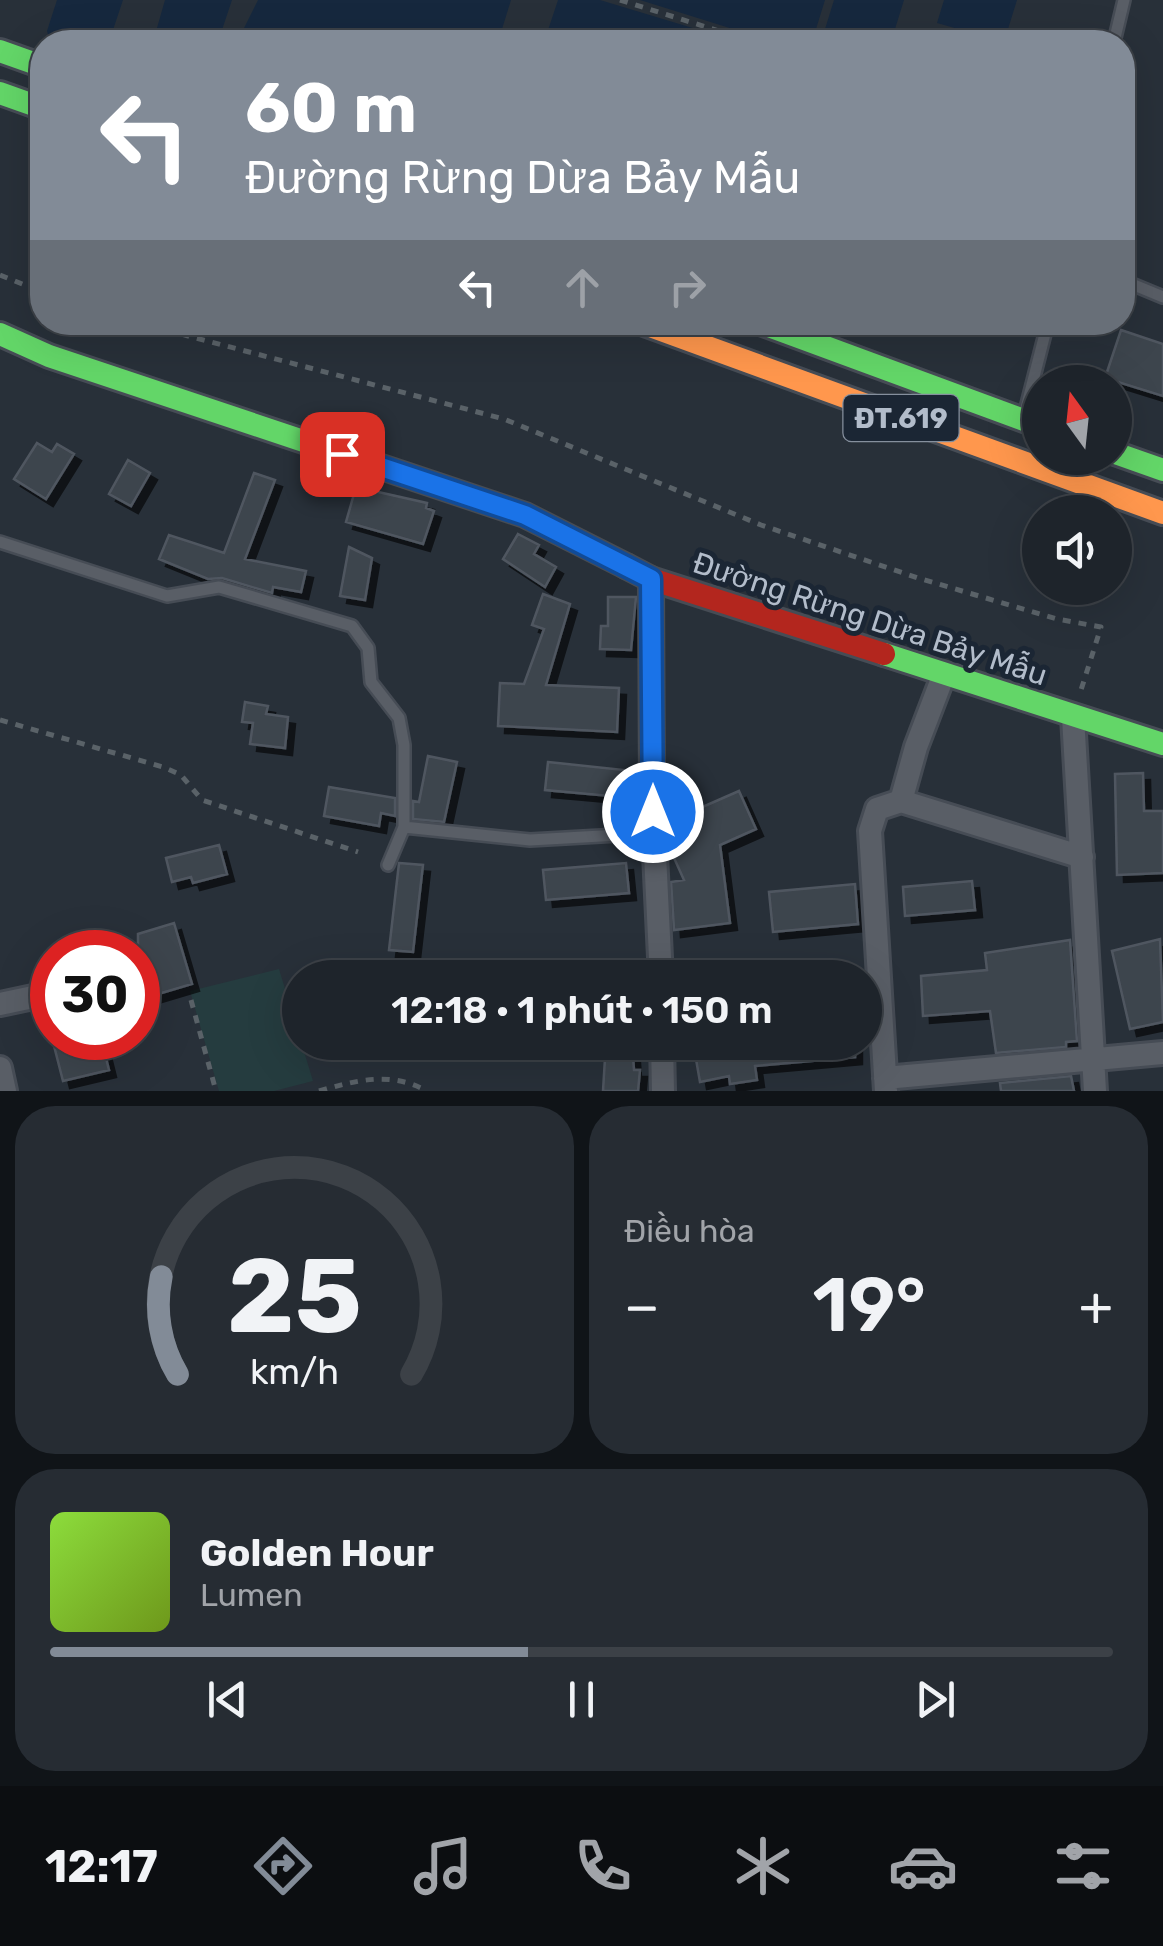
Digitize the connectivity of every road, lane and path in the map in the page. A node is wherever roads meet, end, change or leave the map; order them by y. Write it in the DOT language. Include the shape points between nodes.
graph roads {
  1 [pos="620,0"];
  2 [pos="1124,0"];
  3 [pos="716,30"];
  4 [pos="1117,30"];
  5 [pos="0,51"];
  6 [pos="30,62"];
  7 [pos="0,93"];
  8 [pos="30,104"];
  9 [pos="0,275"];
  10 [pos="1135,285"];
  11 [pos="30,287"];
  12 [pos="1163,297"];
  13 [pos="0,334"];
  14 [pos="184,335"];
  15 [pos="675,335"];
  16 [pos="793,335"];
  17 [pos="1046,335"];
  18 [pos="1041,365"];
  19 [pos="1022,419"];
  20 [pos="1022,438"];
  21 [pos="1009,457"];
  22 [pos="1132,459"];
  23 [pos="1163,470"];
  24 [pos="1163,513"];
  25 [pos="0,542"];
  26 [pos="651,579"];
  27 [pos="944,674"];
  28 [pos="1073,717"];
  29 [pos="0,720"];
  30 [pos="1163,744"];
  31 [pos="901,801"];
  32 [pos="404,828"];
  33 [pos="654,832"];
  34 [pos="358,852"];
  35 [pos="1082,857"];
  36 [pos="388,865"];
  37 [pos="660,960"];
  38 [pos="30,997"];
  39 [pos="192,1000"];
  40 [pos="0,1004"];
  41 [pos="1163,1053"];
  42 [pos="1090,1057"];
  43 [pos="662,1060"];
  44 [pos="0,1068"];
  45 [pos="886,1085"];
  46 [pos="5,1091"];
  47 [pos="216,1091"];
  48 [pos="319,1091"];
  49 [pos="427,1091"];
  50 [pos="663,1091"];
  51 [pos="1095,1091"];
  1 -- 3 [label="path"];
  2 -- 4 [label="lane"];
  5 -- 6 [label="street"];
  7 -- 8 [label="street"];
  9 -- 11 [label="path"];
  10 -- 12 [label="lane"];
  13 -- 26 [label="street, Đường Rừng Dừa Bảy Mẫu" via="525,515"];
  14 -- 28 [label="path" via="504,419 761,524 918,578 1101,627"];
  15 -- 21 [label="street, ĐT.619"];
  16 -- 19 [label="street, ĐT.619"];
  17 -- 18 [label="lane"];
  20 -- 21 [label="street"];
  21 -- 24 [label="street, ĐT.619"];
  22 -- 23 [label="street"];
  25 -- 32 [label="lane" via="167,596 220,587 352,626 368,648 372,682 399,718"];
  26 -- 27 [label="street, Đường Rừng Dừa Bảy Mẫu"];
  26 -- 33 [label="street"];
  27 -- 28 [label="street, Đường Rừng Dừa Bảy Mẫu"];
  27 -- 31 [label="street"];
  28 -- 30 [label="street, Đường Rừng Dừa Bảy Mẫu"];
  28 -- 35 [label="street"];
  29 -- 34 [label="path" via="163,767 181,775 202,800"];
  31 -- 35 [label="street"];
  31 -- 45 [label="street" via="877,809 870,830"];
  32 -- 33 [label="lane" via="530,840"];
  32 -- 36 [label="lane"];
  33 -- 37 [label="street"];
  35 -- 42 [label="street"];
  38 -- 40 [label="street"];
  39 -- 47 [label="path"];
  41 -- 42 [label="street"];
  42 -- 45 [label="street"];
  42 -- 51 [label="street"];
  43 -- 50 [label="street"];
  44 -- 46 [label="street"];
  48 -- 49 [label="path" via="367,1078 408,1081"];
}
